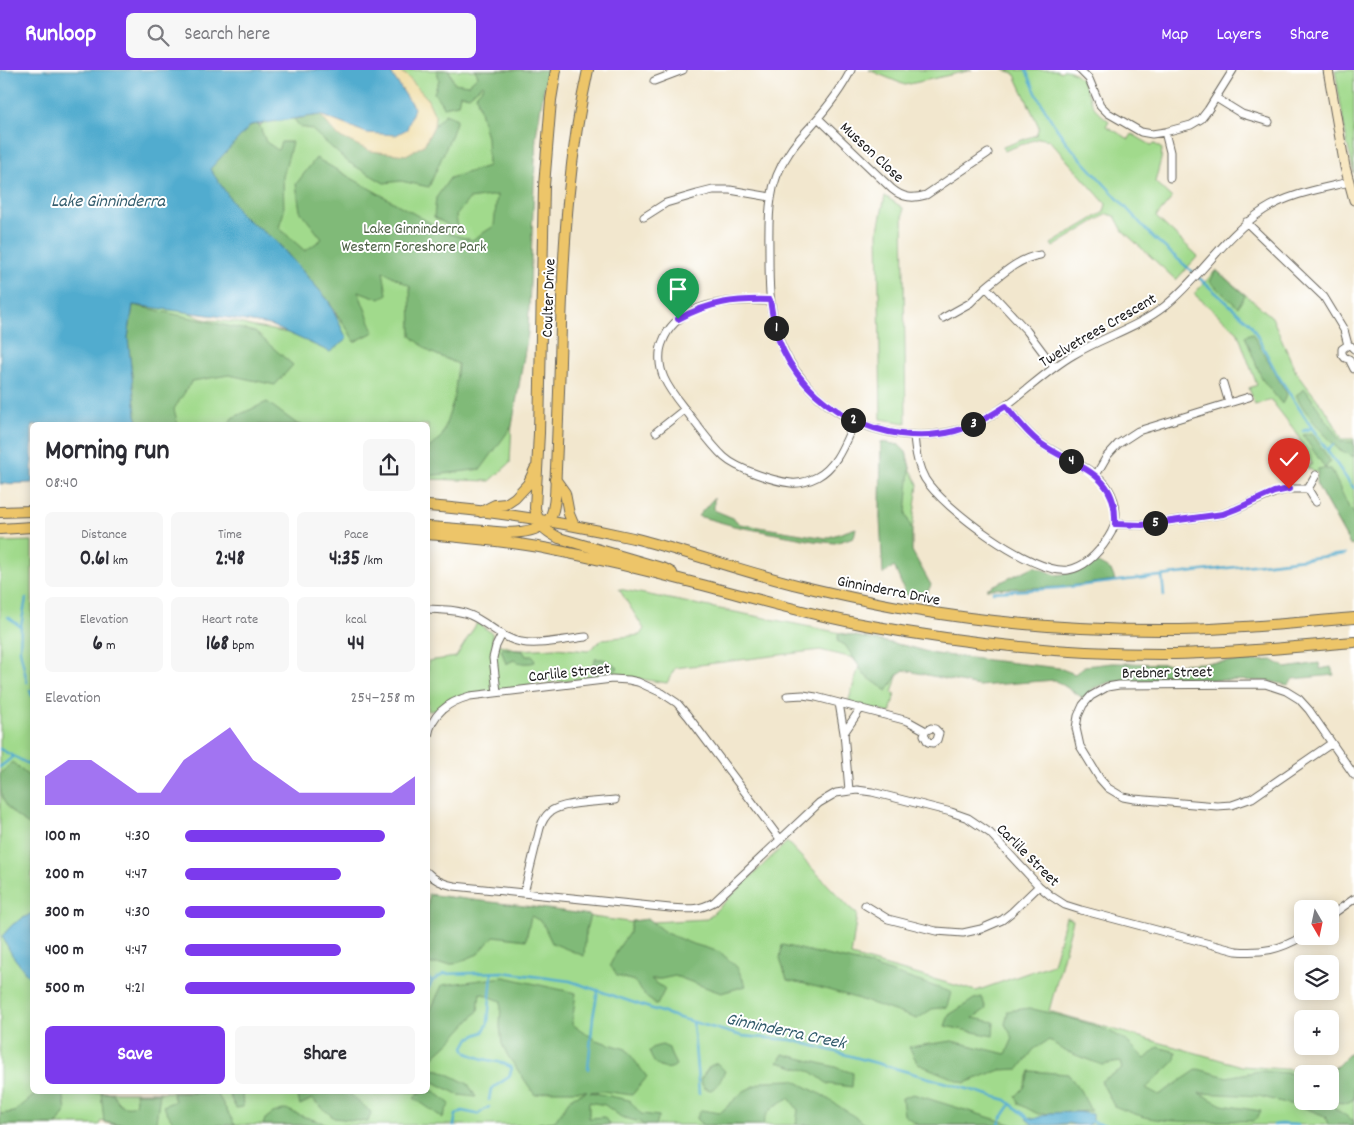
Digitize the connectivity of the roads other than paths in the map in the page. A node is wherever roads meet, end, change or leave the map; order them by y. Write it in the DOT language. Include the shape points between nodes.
graph roads {
  1 [pos="556,70"];
  2 [pos="588,70"];
  3 [pos="683,70"];
  4 [pos="851,70"];
  5 [pos="1080,70"];
  6 [pos="1233,70"];
  7 [pos="1328,70"];
  8 [pos="654,81"];
  9 [pos="1216,98"];
  10 [pos="818,118"];
  11 [pos="1269,122"];
  12 [pos="1165,132"];
  13 [pos="988,153"];
  14 [pos="1170,178"];
  15 [pos="1348,182"];
  16 [pos="771,198"];
  17 [pos="1354,200"];
  18 [pos="644,217"];
  19 [pos="1246,222"];
  20 [pos="1040,255"];
  21 [pos="986,286"];
  22 [pos="770,300"];
  23 [pos="943,318"];
  24 [pos="1351,347"];
  25 [pos="1352,357"];
  26 [pos="1054,367"];
  27 [pos="1354,369"];
  28 [pos="1223,383"];
  29 [pos="1250,397"];
  30 [pos="1229,403"];
  31 [pos="1006,406"];
  32 [pos="686,409"];
  33 [pos="854,421"];
  34 [pos="656,432"];
  35 [pos="914,435"];
  36 [pos="537,466"];
  37 [pos="1096,475"];
  38 [pos="1316,475"];
  39 [pos="556,479"];
  40 [pos="1308,489"];
  41 [pos="1316,502"];
  42 [pos="430,506"];
  43 [pos="30,511"];
  44 [pos="0,512"];
  45 [pos="481,512"];
  46 [pos="540,524"];
  47 [pos="1115,524"];
  48 [pos="574,526"];
  49 [pos="30,527"];
  50 [pos="430,527"];
  51 [pos="0,529"];
  52 [pos="430,534"];
  53 [pos="686,580"];
  54 [pos="430,609"];
  55 [pos="1354,618"];
  56 [pos="502,634"];
  57 [pos="586,637"];
  58 [pos="1354,642"];
  59 [pos="497,692"];
  60 [pos="787,696"];
  61 [pos="839,703"];
  62 [pos="861,708"];
  63 [pos="430,730"];
  64 [pos="926,731"];
  65 [pos="844,733"];
  66 [pos="1332,742"];
  67 [pos="1354,774"];
  68 [pos="849,790"];
  69 [pos="615,800"];
  70 [pos="780,839"];
  71 [pos="430,876"];
  72 [pos="1039,886"];
  73 [pos="524,893"];
  74 [pos="1354,898"];
  75 [pos="866,905"];
  76 [pos="1339,909"];
  77 [pos="1294,941"];
  1 -- 36 [label="main road, Coulter Drive" via="544,186"];
  2 -- 39 [label="main road, Coulter Drive" via="573,154 566,222"];
  3 -- 8 [label="street"];
  4 -- 10 [label="street, Twelvetrees Crescent"];
  5 -- 12 [label="street" via="1108,113 1141,132"];
  6 -- 9 [label="street"];
  7 -- 15 [label="street"];
  9 -- 11 [label="street" via="1242,114"];
  9 -- 12 [label="street" via="1201,119"];
  10 -- 13 [label="street, Musson Close" via="892,190 906,197 926,195"];
  10 -- 16 [label="street, Twelvetrees Crescent" via="789,152"];
  12 -- 14 [label="street" via="1170,152"];
  15 -- 17 [label="street"];
  15 -- 19 [label="street, Twelvetrees Crescent" via="1276,203"];
  16 -- 18 [label="street" via="713,190 666,203"];
  16 -- 22 [label="street, Twelvetrees Crescent"];
  19 -- 24 [label="street" via="1324,297"];
  19 -- 26 [label="street, Twelvetrees Crescent" via="1157,312"];
  20 -- 21 [label="street" via="1021,261"];
  21 -- 23 [label="street" via="970,303"];
  21 -- 26 [label="street"];
  22 -- 32 [label="street" via="719,302 692,312 673,323 666,332 660,364 670,389"];
  22 -- 33 [label="street, Twelvetrees Crescent" via="779,339 793,367 817,396"];
  24 -- 25 [label="street" via="1344,347 1341,352 1343,356"];
  25 -- 27 [label="street"];
  26 -- 31 [label="street, Twelvetrees Crescent"];
  28 -- 30 [label="street"];
  29 -- 30 [label="street"];
  30 -- 37 [label="street" via="1138,431 1118,444"];
  31 -- 35 [label="street, Twelvetrees Crescent" via="980,422 956,431"];
  31 -- 37 [label="street" via="1026,431 1040,442"];
  32 -- 33 [label="street" via="713,446 730,462 792,483 816,478 831,465"];
  32 -- 34 [label="street"];
  33 -- 35 [label="street, Twelvetrees Crescent" via="877,430"];
  35 -- 47 [label="street" via="918,464 932,488 974,526 1044,567 1068,570 1080,566 1091,559"];
  36 -- 45 [label="main road" via="528,484 515,498"];
  36 -- 46 [label="main road, Coulter Drive" via="535,508"];
  37 -- 47 [label="street" via="1113,499"];
  38 -- 40 [label="street"];
  39 -- 46 [label="main road, Coulter Drive" via="552,511"];
  39 -- 48 [label="main road" via="565,493"];
  40 -- 41 [label="street"];
  40 -- 47 [label="street" via="1274,492 1223,514 1142,525"];
  42 -- 45 [label="main road, Ginninderra Drive"];
  43 -- 44 [label="main road"];
  45 -- 46 [label="main road, Ginninderra Drive"];
  46 -- 48 [label="main road, Ginninderra Drive"];
  46 -- 50 [label="main road, Ginninderra Drive" via="513,533"];
  46 -- 53 [label="main road" via="559,538 665,569"];
  48 -- 55 [label="main road, Ginninderra Drive" via="634,539 800,586 960,617 1136,630 1238,628"];
  49 -- 51 [label="main road"];
  52 -- 53 [label="main road" via="548,549"];
  53 -- 58 [label="main road" via="864,625 1011,647 1176,654"];
  54 -- 56 [label="street" via="463,612"];
  56 -- 57 [label="street" via="529,644"];
  56 -- 59 [label="street" via="493,658"];
  59 -- 63 [label="street, Carlile Street" via="458,699 433,720"];
  59 -- 70 [label="street, Carlile Street" via="612,679 638,682 654,688 688,716"];
  60 -- 61 [label="street" via="810,696"];
  61 -- 62 [label="street"];
  61 -- 65 [label="street"];
  62 -- 64 [label="street" via="908,721"];
  62 -- 65 [label="street"];
  65 -- 68 [label="street"];
  66 -- 66 [label="street, Brebner Street" via="1299,699 1265,684 1107,687 1083,705 1076,728 1080,746 1095,771 1117,795 1217,806 1252,798"];
  66 -- 67 [label="street, Brebner Street"];
  68 -- 70 [label="street, Carlile Street" via="819,803"];
  68 -- 72 [label="street, Carlile Street" via="872,792 968,818 990,833"];
  69 -- 73 [label="street" via="567,805 550,811 540,828"];
  70 -- 73 [label="street, Carlile Street" via="714,902 691,910"];
  71 -- 73 [label="street, Carlile Street" via="454,886"];
  72 -- 75 [label="street" via="1002,920 963,933 936,931 888,918"];
  72 -- 77 [label="street, Carlile Street" via="1058,901 1081,910 1236,951 1274,950"];
  74 -- 76 [label="street"];
}
